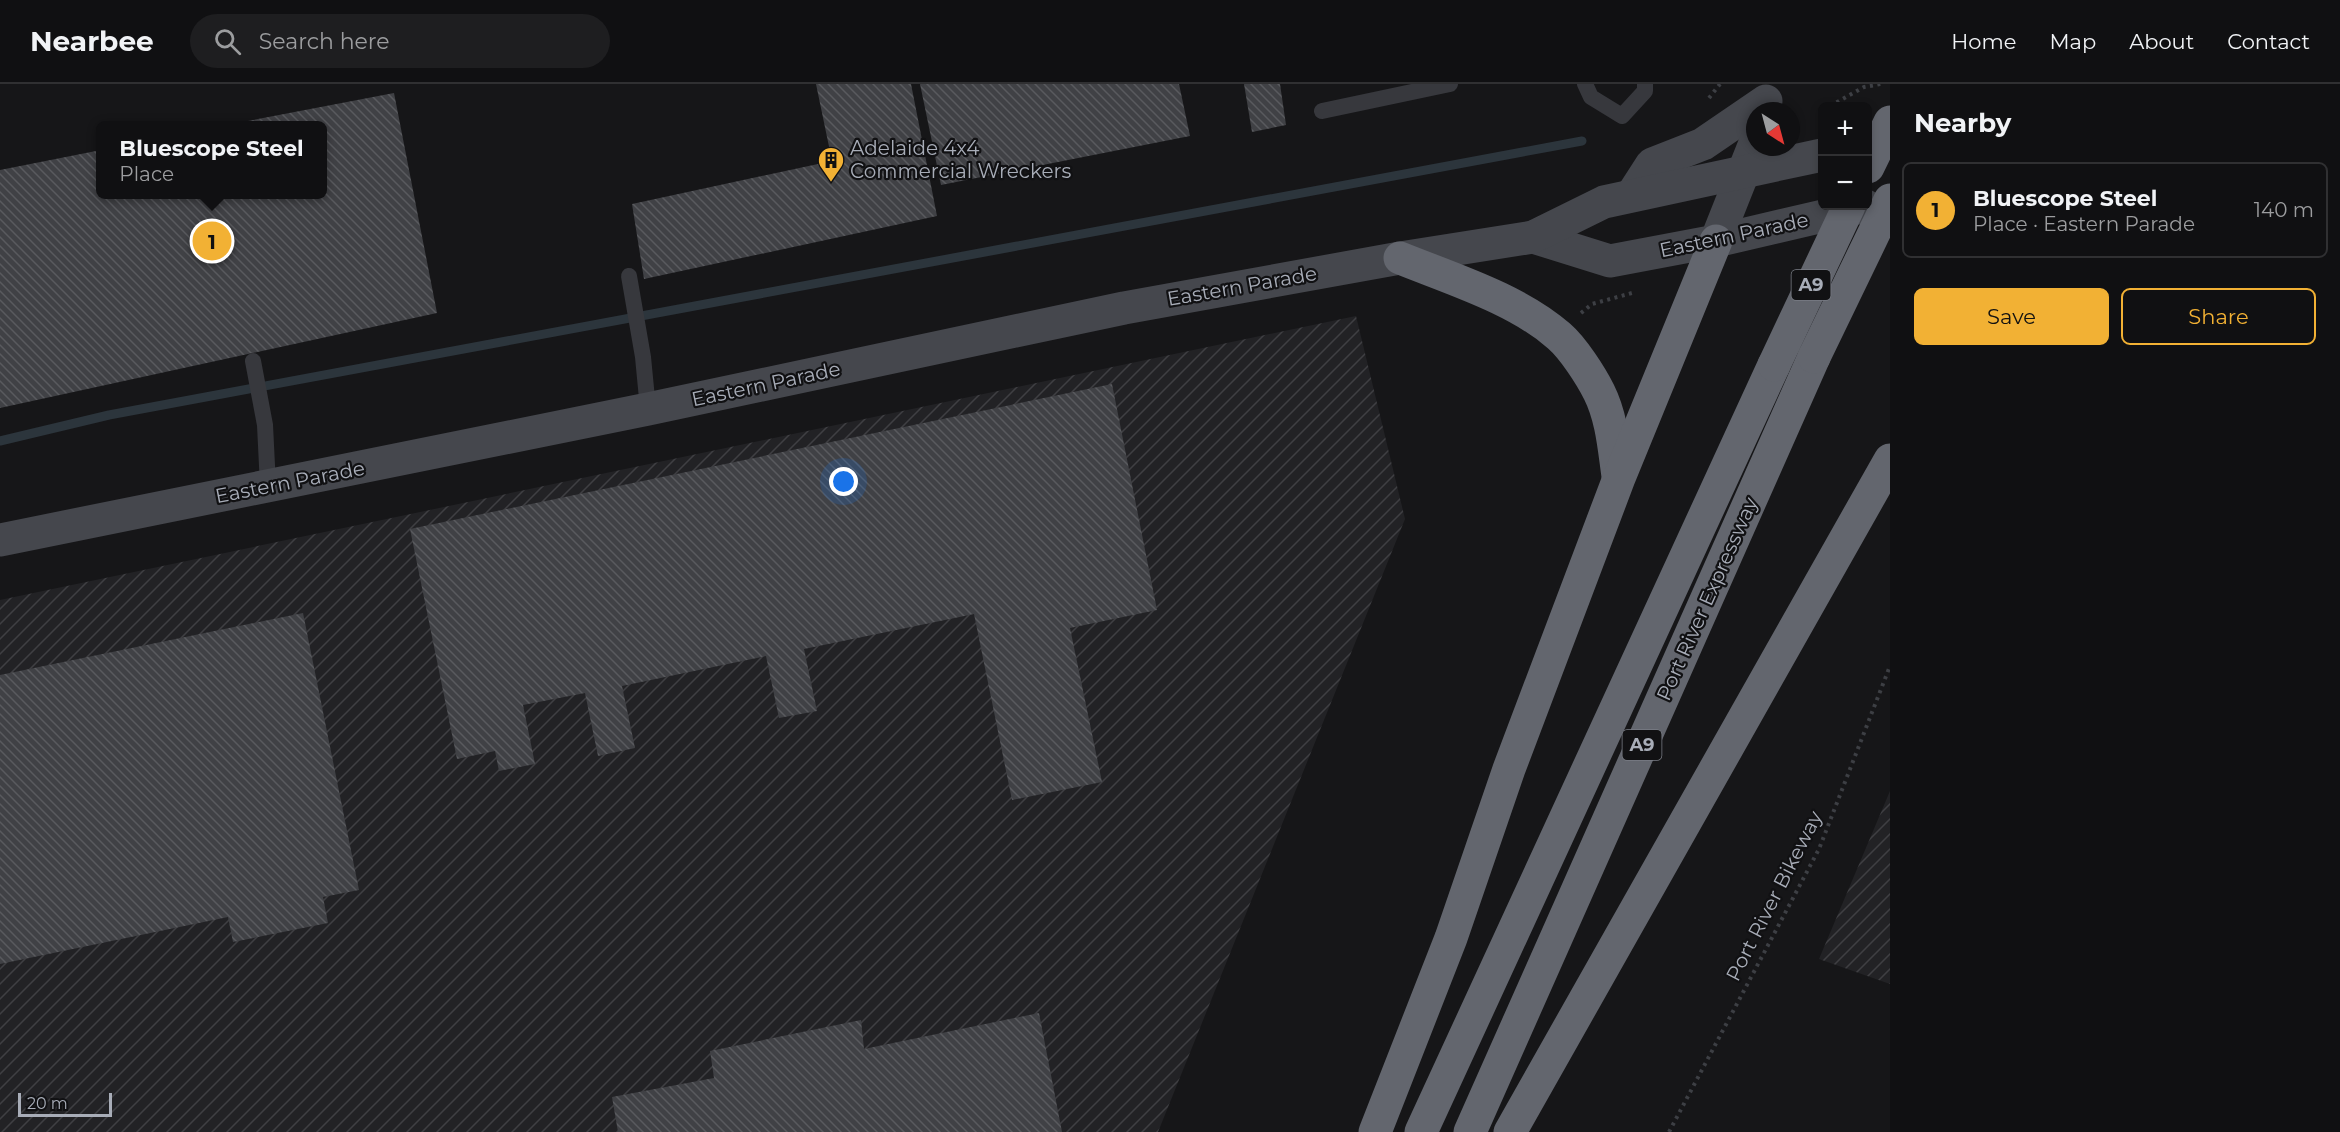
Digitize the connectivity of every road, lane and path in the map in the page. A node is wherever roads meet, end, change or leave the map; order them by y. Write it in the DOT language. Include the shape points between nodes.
graph roads {
  1 [pos="1450,84"];
  2 [pos="1585,84"];
  3 [pos="1645,84"];
  4 [pos="1881,84"];
  5 [pos="1768,99"];
  6 [pos="1837,102"];
  7 [pos="1322,111"];
  8 [pos="1890,122"];
  9 [pos="1890,142"];
  10 [pos="1872,145"];
  11 [pos="1818,155"];
  12 [pos="1750,158"];
  13 [pos="1872,159"];
  14 [pos="1632,195"];
  15 [pos="1890,200"];
  16 [pos="1872,204"];
  17 [pos="1846,210"];
  18 [pos="1847,210"];
  19 [pos="1533,237"];
  20 [pos="1716,241"];
  21 [pos="1400,258"];
  22 [pos="629,276"];
  23 [pos="253,360"];
  24 [pos="648,409"];
  25 [pos="1890,460"];
  26 [pos="1618,478"];
  27 [pos="268,486"];
  28 [pos="0,540"];
  29 [pos="1890,666"];
  30 [pos="1375,1132"];
  31 [pos="1421,1132"];
  32 [pos="1470,1132"];
  33 [pos="1510,1132"];
  34 [pos="1669,1132"];
  1 -- 7 [label="lane"];
  2 -- 3 [label="lane" via="1591,97 1622,117 1645,91"];
  4 -- 6 [label="path" via="1864,87"];
  5 -- 14 [label="main road" via="1703,144 1652,164"];
  8 -- 13 [label="highway, bridge"];
  9 -- 10 [label="main road"];
  11 -- 12 [label="main road, Eastern Parade"];
  12 -- 14 [label="main road, Eastern Parade"];
  12 -- 20 [label="main road"];
  14 -- 19 [label="main road, Eastern Parade" via="1604,202"];
  15 -- 16 [label="main road, Eastern Parade"];
  15 -- 32 [label="highway, Port River Expressway / A9, bridge" via="1814,357"];
  17 -- 20 [label="main road, Eastern Parade"];
  18 -- 31 [label="highway, Port River Expressway / A9, bridge"];
  19 -- 20 [label="main road, Eastern Parade" via="1610,261"];
  19 -- 21 [label="main road, Eastern Parade"];
  20 -- 26 [label="highway"];
  21 -- 24 [label="main road, Eastern Parade" via="1124,308"];
  21 -- 26 [label="highway" via="1500,300 1560,337 1599,392 1612,431"];
  22 -- 24 [label="lane"];
  23 -- 27 [label="lane" via="265,425"];
  24 -- 27 [label="main road, Eastern Parade"];
  25 -- 33 [label="highway"];
  26 -- 30 [label="highway" via="1509,768 1451,938"];
  27 -- 28 [label="main road, Eastern Parade"];
  29 -- 34 [label="path, Port River Bikeway" via="1819,849"];
}
